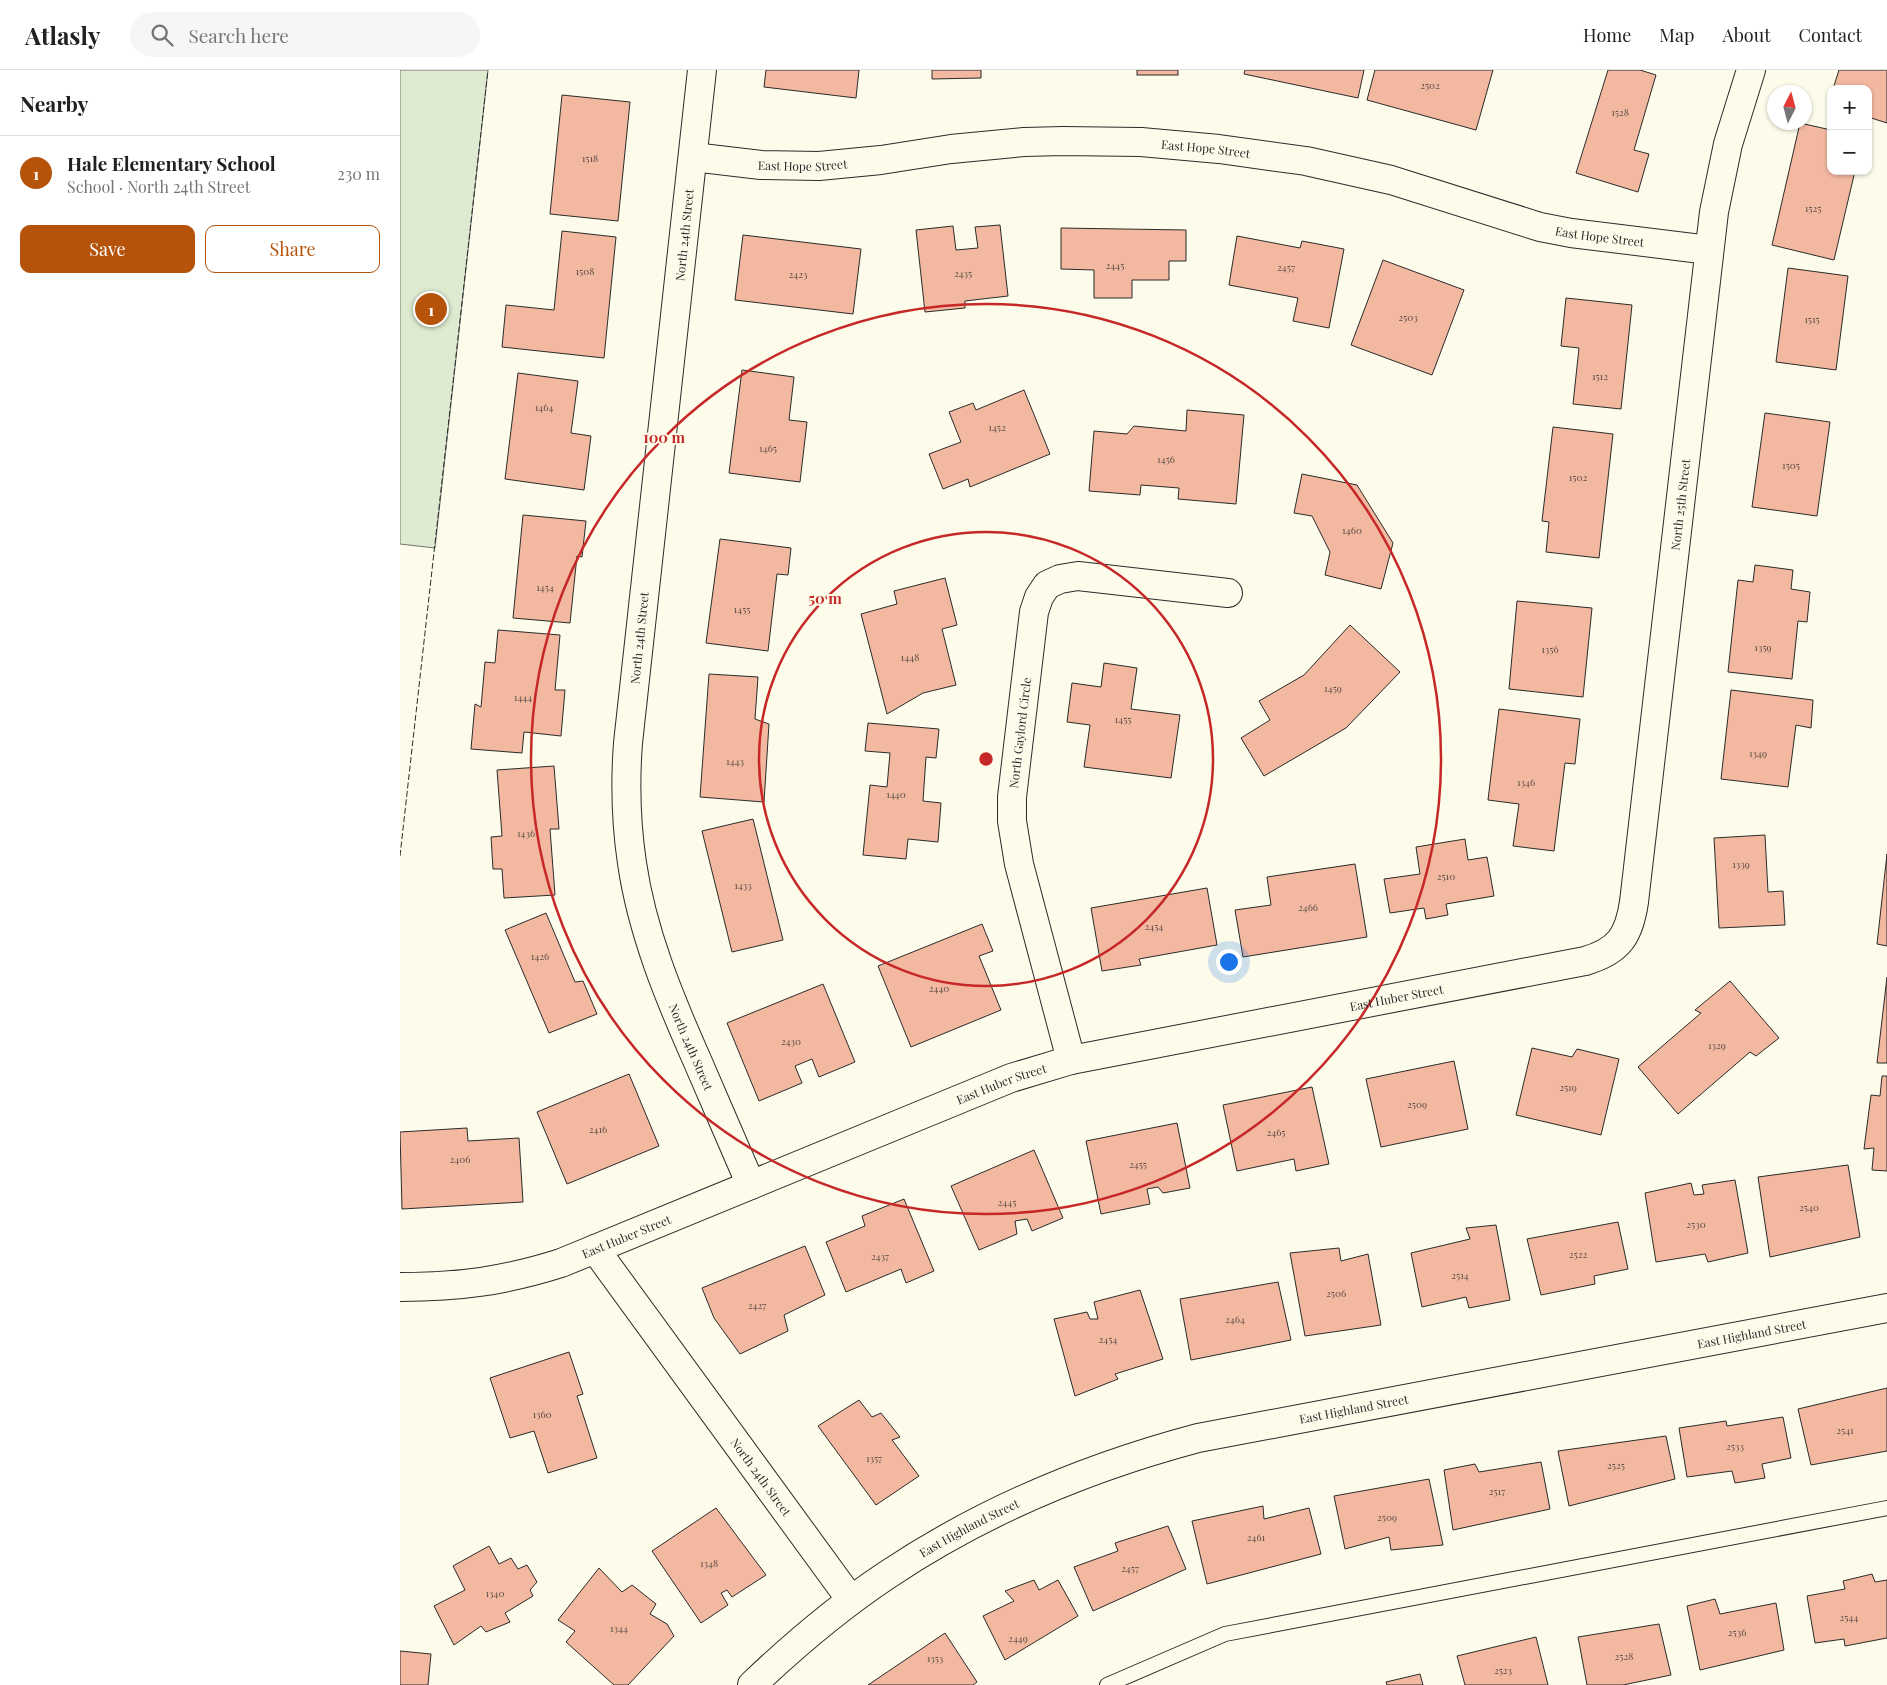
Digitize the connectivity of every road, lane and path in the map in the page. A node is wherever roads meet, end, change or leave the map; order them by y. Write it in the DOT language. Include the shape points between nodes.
graph roads {
  1 [pos="702,70"];
  2 [pos="1751,70"];
  3 [pos="693,157"];
  4 [pos="1709,250"];
  5 [pos="1228,593"];
  6 [pos="1621,942"];
  7 [pos="1070,1060"];
  8 [pos="751,1185"];
  9 [pos="595,1249"];
  10 [pos="400,1287"];
  11 [pos="1887,1308"];
  12 [pos="1887,1508"];
  13 [pos="851,1600"];
  14 [pos="752,1685"];
  15 [pos="1107,1685"];
  1 -- 3 [label="street, North 24th Street"];
  2 -- 4 [label="street, North 25th Street" via="1728,144"];
  3 -- 4 [label="street, East Hope Street" via="819,166 1024,142 1102,141 1200,147 1306,161 1391,180 1540,227"];
  3 -- 8 [label="street, North 24th Street" via="628,743 627,823 640,902 664,980"];
  4 -- 6 [label="street, North 25th Street" via="1634,902"];
  5 -- 7 [label="street, North Gaylord Circle" via="1078,576 1047,585 1039,597 1031,628 1012,820 1019,864"];
  6 -- 7 [label="street, East Huber Street" via="1599,957 1585,961"];
  7 -- 8 [label="street, East Huber Street" via="1011,1078"];
  8 -- 9 [label="street, East Huber Street"];
  9 -- 10 [label="street, East Huber Street" via="534,1271 479,1284"];
  9 -- 13 [label="street, North 24th Street"];
  11 -- 13 [label="street, East Highland Street" via="1208,1436 1161,1448 1077,1477 1000,1511 887,1574"];
  12 -- 15 [label="lane" via="1225,1634"];
  13 -- 14 [label="street"];
}
